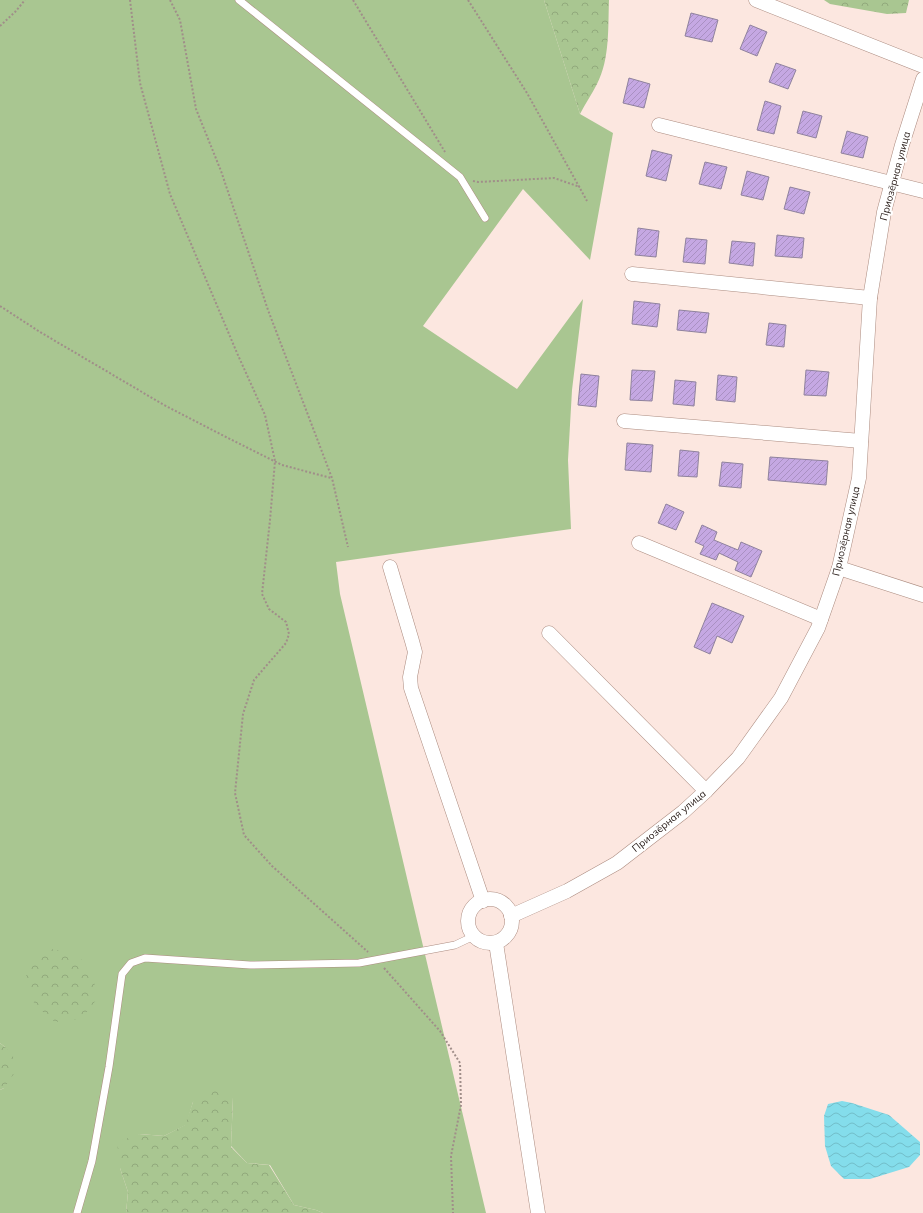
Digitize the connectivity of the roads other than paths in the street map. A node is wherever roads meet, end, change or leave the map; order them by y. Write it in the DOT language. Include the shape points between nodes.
graph roads {
  1 [pos="239,0"];
  2 [pos="756,0"];
  3 [pos="923,66"];
  4 [pos="923,79"];
  5 [pos="659,125"];
  6 [pos="892,183"];
  7 [pos="923,191"];
  8 [pos="486,218"];
  9 [pos="632,274"];
  10 [pos="870,298"];
  11 [pos="624,421"];
  12 [pos="861,441"];
  13 [pos="639,543"];
  14 [pos="390,567"];
  15 [pos="840,568"];
  16 [pos="923,596"];
  17 [pos="821,619"];
  18 [pos="549,633"];
  19 [pos="706,791"];
  20 [pos="483,901"];
  21 [pos="511,916"];
  22 [pos="474,936"];
  23 [pos="496,942"];
  24 [pos="77,1213"];
  25 [pos="538,1213"];
  1 -- 8 [label="lane" via="460,177"];
  2 -- 3 [label="street"];
  4 -- 6 [label="street, Приозёрная улица"];
  5 -- 6 [label="street"];
  6 -- 7 [label="street"];
  6 -- 10 [label="street, Приозёрная улица" via="884,212"];
  9 -- 10 [label="street"];
  10 -- 12 [label="street, Приозёрная улица"];
  11 -- 12 [label="street"];
  12 -- 15 [label="street, Приозёрная улица" via="859,478"];
  13 -- 17 [label="street"];
  14 -- 20 [label="street" via="415,652 410,676 411,688"];
  15 -- 16 [label="street"];
  15 -- 17 [label="street, Приозёрная улица"];
  17 -- 19 [label="street, Приозёрная улица" via="781,698 738,758"];
  18 -- 19 [label="street"];
  19 -- 21 [label="street, Приозёрная улица" via="617,863 567,892"];
  20 -- 21 [label="street" via="500,902 509,910"];
  20 -- 22 [label="street" via="470,913 469,925"];
  21 -- 23 [label="street" via="509,932"];
  22 -- 23 [label="street" via="484,942"];
  22 -- 24 [label="lane" via="455,945 359,963 250,965 145,958 131,963 122,974 92,1161"];
  23 -- 25 [label="street"];
}
